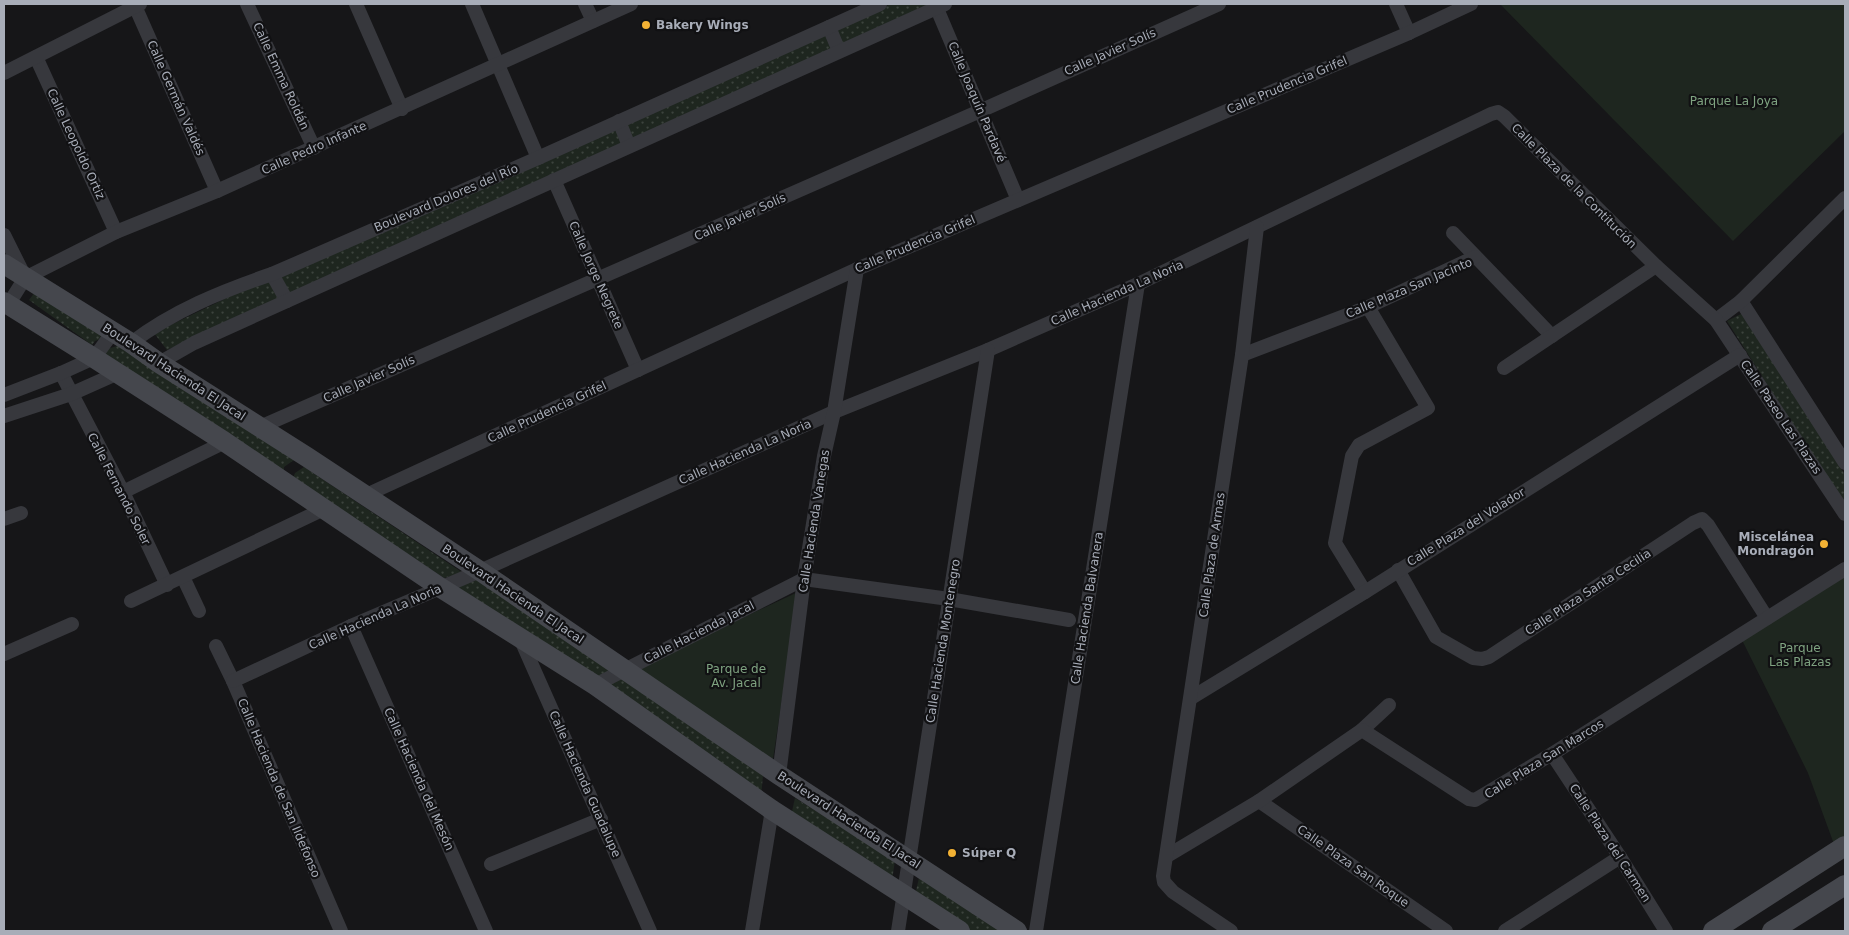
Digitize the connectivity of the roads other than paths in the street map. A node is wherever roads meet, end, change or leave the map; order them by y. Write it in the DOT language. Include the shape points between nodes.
graph roads {
  1 [pos="247,4"];
  2 [pos="356,4"];
  3 [pos="472,4"];
  4 [pos="585,4"];
  5 [pos="631,4"];
  6 [pos="880,4"];
  7 [pos="1219,4"];
  8 [pos="1396,4"];
  9 [pos="1471,4"];
  10 [pos="137,5"];
  11 [pos="939,5"];
  12 [pos="592,21"];
  13 [pos="828,27"];
  14 [pos="1409,33"];
  15 [pos="839,51"];
  16 [pos="36,57"];
  17 [pos="497,63"];
  18 [pos="4,73"];
  19 [pos="402,109"];
  20 [pos="980,111"];
  21 [pos="620,121"];
  22 [pos="629,146"];
  23 [pos="314,148"];
  24 [pos="538,158"];
  25 [pos="554,180"];
  26 [pos="217,190"];
  27 [pos="1845,198"];
  28 [pos="1018,200"];
  29 [pos="1257,226"];
  30 [pos="116,232"];
  31 [pos="1453,234"];
  32 [pos="4,235"];
  33 [pos="1475,257"];
  34 [pos="4,264"];
  35 [pos="1656,266"];
  36 [pos="857,269"];
  37 [pos="272,274"];
  38 [pos="25,278"];
  39 [pos="598,279"];
  40 [pos="1138,284"];
  41 [pos="287,301"];
  42 [pos="1741,301"];
  43 [pos="6,304"];
  44 [pos="1368,307"];
  45 [pos="1716,320"];
  46 [pos="113,332"];
  47 [pos="1552,336"];
  48 [pos="130,343"];
  49 [pos="988,350"];
  50 [pos="1242,355"];
  51 [pos="1740,355"];
  52 [pos="94,358"];
  53 [pos="159,363"];
  54 [pos="1504,368"];
  55 [pos="638,370"];
  56 [pos="61,373"];
  57 [pos="118,373"];
  58 [pos="70,394"];
  59 [pos="4,395"];
  60 [pos="834,412"];
  61 [pos="4,416"];
  62 [pos="260,427"];
  63 [pos="225,442"];
  64 [pos="307,457"];
  65 [pos="1845,463"];
  66 [pos="286,483"];
  67 [pos="123,492"];
  68 [pos="364,496"];
  69 [pos="324,509"];
  70 [pos="21,513"];
  71 [pos="1845,514"];
  72 [pos="4,520"];
  73 [pos="1845,569"];
  74 [pos="1398,570"];
  75 [pos="480,571"];
  76 [pos="183,577"];
  77 [pos="804,579"];
  78 [pos="167,584"];
  79 [pos="440,588"];
  80 [pos="1365,592"];
  81 [pos="949,600"];
  82 [pos="131,601"];
  83 [pos="199,611"];
  84 [pos="1767,618"];
  85 [pos="1069,620"];
  86 [pos="72,624"];
  87 [pos="351,626"];
  88 [pos="520,638"];
  89 [pos="216,646"];
  90 [pos="4,654"];
  91 [pos="625,670"];
  92 [pos="233,681"];
  93 [pos="595,685"];
  94 [pos="1191,698"];
  95 [pos="1389,705"];
  96 [pos="1362,730"];
  97 [pos="1552,754"];
  98 [pos="779,775"];
  99 [pos="1259,801"];
  100 [pos="772,810"];
  101 [pos="601,819"];
  102 [pos="1845,846"];
  103 [pos="1167,856"];
  104 [pos="1620,857"];
  105 [pos="910,860"];
  106 [pos="491,864"];
  107 [pos="1845,885"];
  108 [pos="904,896"];
  109 [pos="341,931"];
  110 [pos="486,931"];
  111 [pos="650,931"];
  112 [pos="752,931"];
  113 [pos="898,931"];
  114 [pos="960,931"];
  115 [pos="1017,931"];
  116 [pos="1036,931"];
  117 [pos="1231,931"];
  118 [pos="1446,931"];
  119 [pos="1505,931"];
  120 [pos="1666,931"];
  121 [pos="1713,931"];
  122 [pos="1772,931"];
  1 -- 23 [label="street, Calle Emma Roldán"];
  2 -- 19 [label="street"];
  3 -- 17 [label="street"];
  4 -- 12 [label="street"];
  5 -- 12 [label="street, Calle Pedro Infante"];
  6 -- 13 [label="street, Boulevard Dolores del Río"];
  7 -- 20 [label="street, Calle Javier Solís"];
  8 -- 14 [label="street"];
  9 -- 14 [label="street, Calle Prudencia Grifel"];
  10 -- 16 [label="street"];
  10 -- 26 [label="street, Calle Germán Valdés"];
  11 -- 15 [label="street"];
  11 -- 20 [label="street, Calle Joaquín Pardavé"];
  12 -- 17 [label="street, Calle Pedro Infante"];
  13 -- 15 [label="street"];
  13 -- 21 [label="street, Boulevard Dolores del Río"];
  14 -- 28 [label="street, Calle Prudencia Grifel"];
  15 -- 22 [label="street"];
  16 -- 18 [label="street"];
  16 -- 30 [label="street, Calle Leopoldo Ortiz"];
  17 -- 19 [label="street, Calle Pedro Infante"];
  17 -- 24 [label="street"];
  19 -- 23 [label="street, Calle Pedro Infante"];
  20 -- 28 [label="street, Calle Joaquín Pardavé"];
  20 -- 39 [label="street, Calle Javier Solís"];
  21 -- 22 [label="street"];
  21 -- 24 [label="street, Boulevard Dolores del Río"];
  22 -- 25 [label="street"];
  23 -- 26 [label="street, Calle Pedro Infante"];
  24 -- 37 [label="street, Boulevard Dolores del Río"];
  25 -- 39 [label="street, Calle Jorge Negrete"];
  25 -- 41 [label="street"];
  26 -- 30 [label="street, Calle Pedro Infante"];
  27 -- 42 [label="street"];
  28 -- 36 [label="street, Calle Prudencia Grifel"];
  29 -- 35 [label="street, Calle Plaza de la Contitución" via="1498,112"];
  29 -- 40 [label="street, Calle Hacienda La Noria"];
  29 -- 50 [label="street, Calle Plaza de Armas"];
  30 -- 38 [label="street, Calle Pedro Infante"];
  31 -- 33 [label="street"];
  32 -- 38 [label="street"];
  33 -- 44 [label="street, Calle Plaza San Jacinto"];
  33 -- 47 [label="street, Calle Plaza San Jacinto"];
  34 -- 38 [label="main road, Boulevard Hacienda El Jacal"];
  35 -- 45 [label="street, Calle Plaza de la Contitución"];
  35 -- 47 [label="street"];
  36 -- 55 [label="street, Calle Prudencia Grifel"];
  36 -- 60 [label="street, Calle Hacienda Vanegas"];
  37 -- 41 [label="street"];
  37 -- 48 [label="street, Boulevard Dolores del Río" via="198,303 150,328"];
  38 -- 43 [label="street"];
  38 -- 46 [label="main road, Boulevard Hacienda El Jacal"];
  39 -- 55 [label="street, Calle Jorge Negrete"];
  39 -- 62 [label="street, Calle Javier Solís"];
  40 -- 49 [label="street, Calle Hacienda La Noria"];
  40 -- 116 [label="street, Calle Hacienda Balvanera"];
  41 -- 53 [label="street" via="194,343"];
  42 -- 45 [label="street"];
  42 -- 65 [label="street"];
  43 -- 52 [label="main road"];
  44 -- 50 [label="street, Calle Plaza San Jacinto"];
  44 -- 80 [label="street" via="1428,408 1359,445 1352,456 1335,542"];
  45 -- 51 [label="street, Calle Paseo Las Plazas"];
  46 -- 48 [label="main road, Boulevard Hacienda El Jacal"];
  46 -- 52 [label="street"];
  47 -- 54 [label="street"];
  48 -- 53 [label="main road, Boulevard Hacienda El Jacal"];
  49 -- 60 [label="street, Calle Hacienda La Noria"];
  49 -- 81 [label="street, Calle Hacienda Montenegro"];
  50 -- 94 [label="street, Calle Plaza de Armas"];
  51 -- 71 [label="street, Calle Paseo Las Plazas"];
  51 -- 74 [label="street, Calle Plaza del Volador"];
  52 -- 56 [label="street"];
  52 -- 57 [label="main road"];
  53 -- 62 [label="main road, Boulevard Hacienda El Jacal"];
  55 -- 68 [label="street, Calle Prudencia Grifel"];
  56 -- 58 [label="street, Calle Fernando Soler"];
  56 -- 59 [label="street"];
  57 -- 58 [label="street"];
  57 -- 63 [label="main road"];
  58 -- 61 [label="street"];
  58 -- 67 [label="street, Calle Fernando Soler"];
  60 -- 75 [label="street, Calle Hacienda La Noria"];
  60 -- 77 [label="street, Calle Hacienda Vanegas"];
  62 -- 64 [label="main road, Boulevard Hacienda El Jacal"];
  63 -- 66 [label="main road"];
  63 -- 67 [label="street"];
  64 -- 66 [label="main road"];
  64 -- 68 [label="main road, Boulevard Hacienda El Jacal"];
  66 -- 69 [label="main road"];
  67 -- 78 [label="street, Calle Fernando Soler"];
  68 -- 75 [label="main road, Boulevard Hacienda El Jacal"];
  69 -- 76 [label="street"];
  69 -- 79 [label="main road"];
  70 -- 72 [label="street"];
  73 -- 84 [label="street, Calle Plaza San Marcos"];
  74 -- 80 [label="street, Calle Plaza del Volador"];
  74 -- 84 [label="street, Calle Plaza Santa Cecilia" via="1436,637 1473,658 1482,659 1702,519"];
  75 -- 79 [label="street, Calle Hacienda La Noria"];
  75 -- 91 [label="main road, Boulevard Hacienda El Jacal"];
  76 -- 78 [label="street"];
  76 -- 83 [label="street"];
  77 -- 81 [label="street"];
  77 -- 91 [label="street, Calle Hacienda Jacal"];
  77 -- 98 [label="street, Calle Hacienda Vanegas"];
  78 -- 82 [label="street"];
  79 -- 87 [label="street, Calle Hacienda La Noria"];
  79 -- 88 [label="main road"];
  80 -- 94 [label="street, Calle Plaza del Volador"];
  81 -- 85 [label="street"];
  81 -- 105 [label="street, Calle Hacienda Montenegro"];
  84 -- 97 [label="street, Calle Plaza San Marcos"];
  86 -- 90 [label="street"];
  87 -- 92 [label="street, Calle Hacienda La Noria"];
  87 -- 110 [label="street, Calle Hacienda del Mesón"];
  88 -- 93 [label="main road"];
  88 -- 101 [label="street, Calle Hacienda Guadalupe"];
  89 -- 92 [label="street, Calle Hacienda de San Ildefonso"];
  91 -- 93 [label="street, Calle Hacienda Jacal"];
  91 -- 98 [label="main road, Boulevard Hacienda El Jacal"];
  92 -- 109 [label="street, Calle Hacienda de San Ildefonso"];
  93 -- 100 [label="main road"];
  94 -- 103 [label="street, Calle Plaza de Armas"];
  95 -- 96 [label="street"];
  96 -- 97 [label="street, Calle Plaza San Marcos" via="1469,800 1484,796"];
  96 -- 99 [label="street"];
  97 -- 104 [label="street, Calle Plaza del Carmen"];
  98 -- 105 [label="main road, Boulevard Hacienda El Jacal"];
  99 -- 103 [label="street"];
  99 -- 118 [label="street, Calle Plaza San Roque"];
  100 -- 108 [label="main road"];
  100 -- 112 [label="street"];
  101 -- 106 [label="street"];
  101 -- 111 [label="street, Calle Hacienda Guadalupe"];
  102 -- 121 [label="main road"];
  103 -- 117 [label="street, Calle Plaza de Armas" via="1164,882 1173,892"];
  104 -- 119 [label="street"];
  104 -- 120 [label="street, Calle Plaza del Carmen"];
  105 -- 108 [label="street, Calle Hacienda Montenegro"];
  105 -- 115 [label="main road, Boulevard Hacienda El Jacal"];
  107 -- 122 [label="main road"];
  108 -- 113 [label="street, Calle Hacienda Montenegro"];
  108 -- 114 [label="main road"];
}
